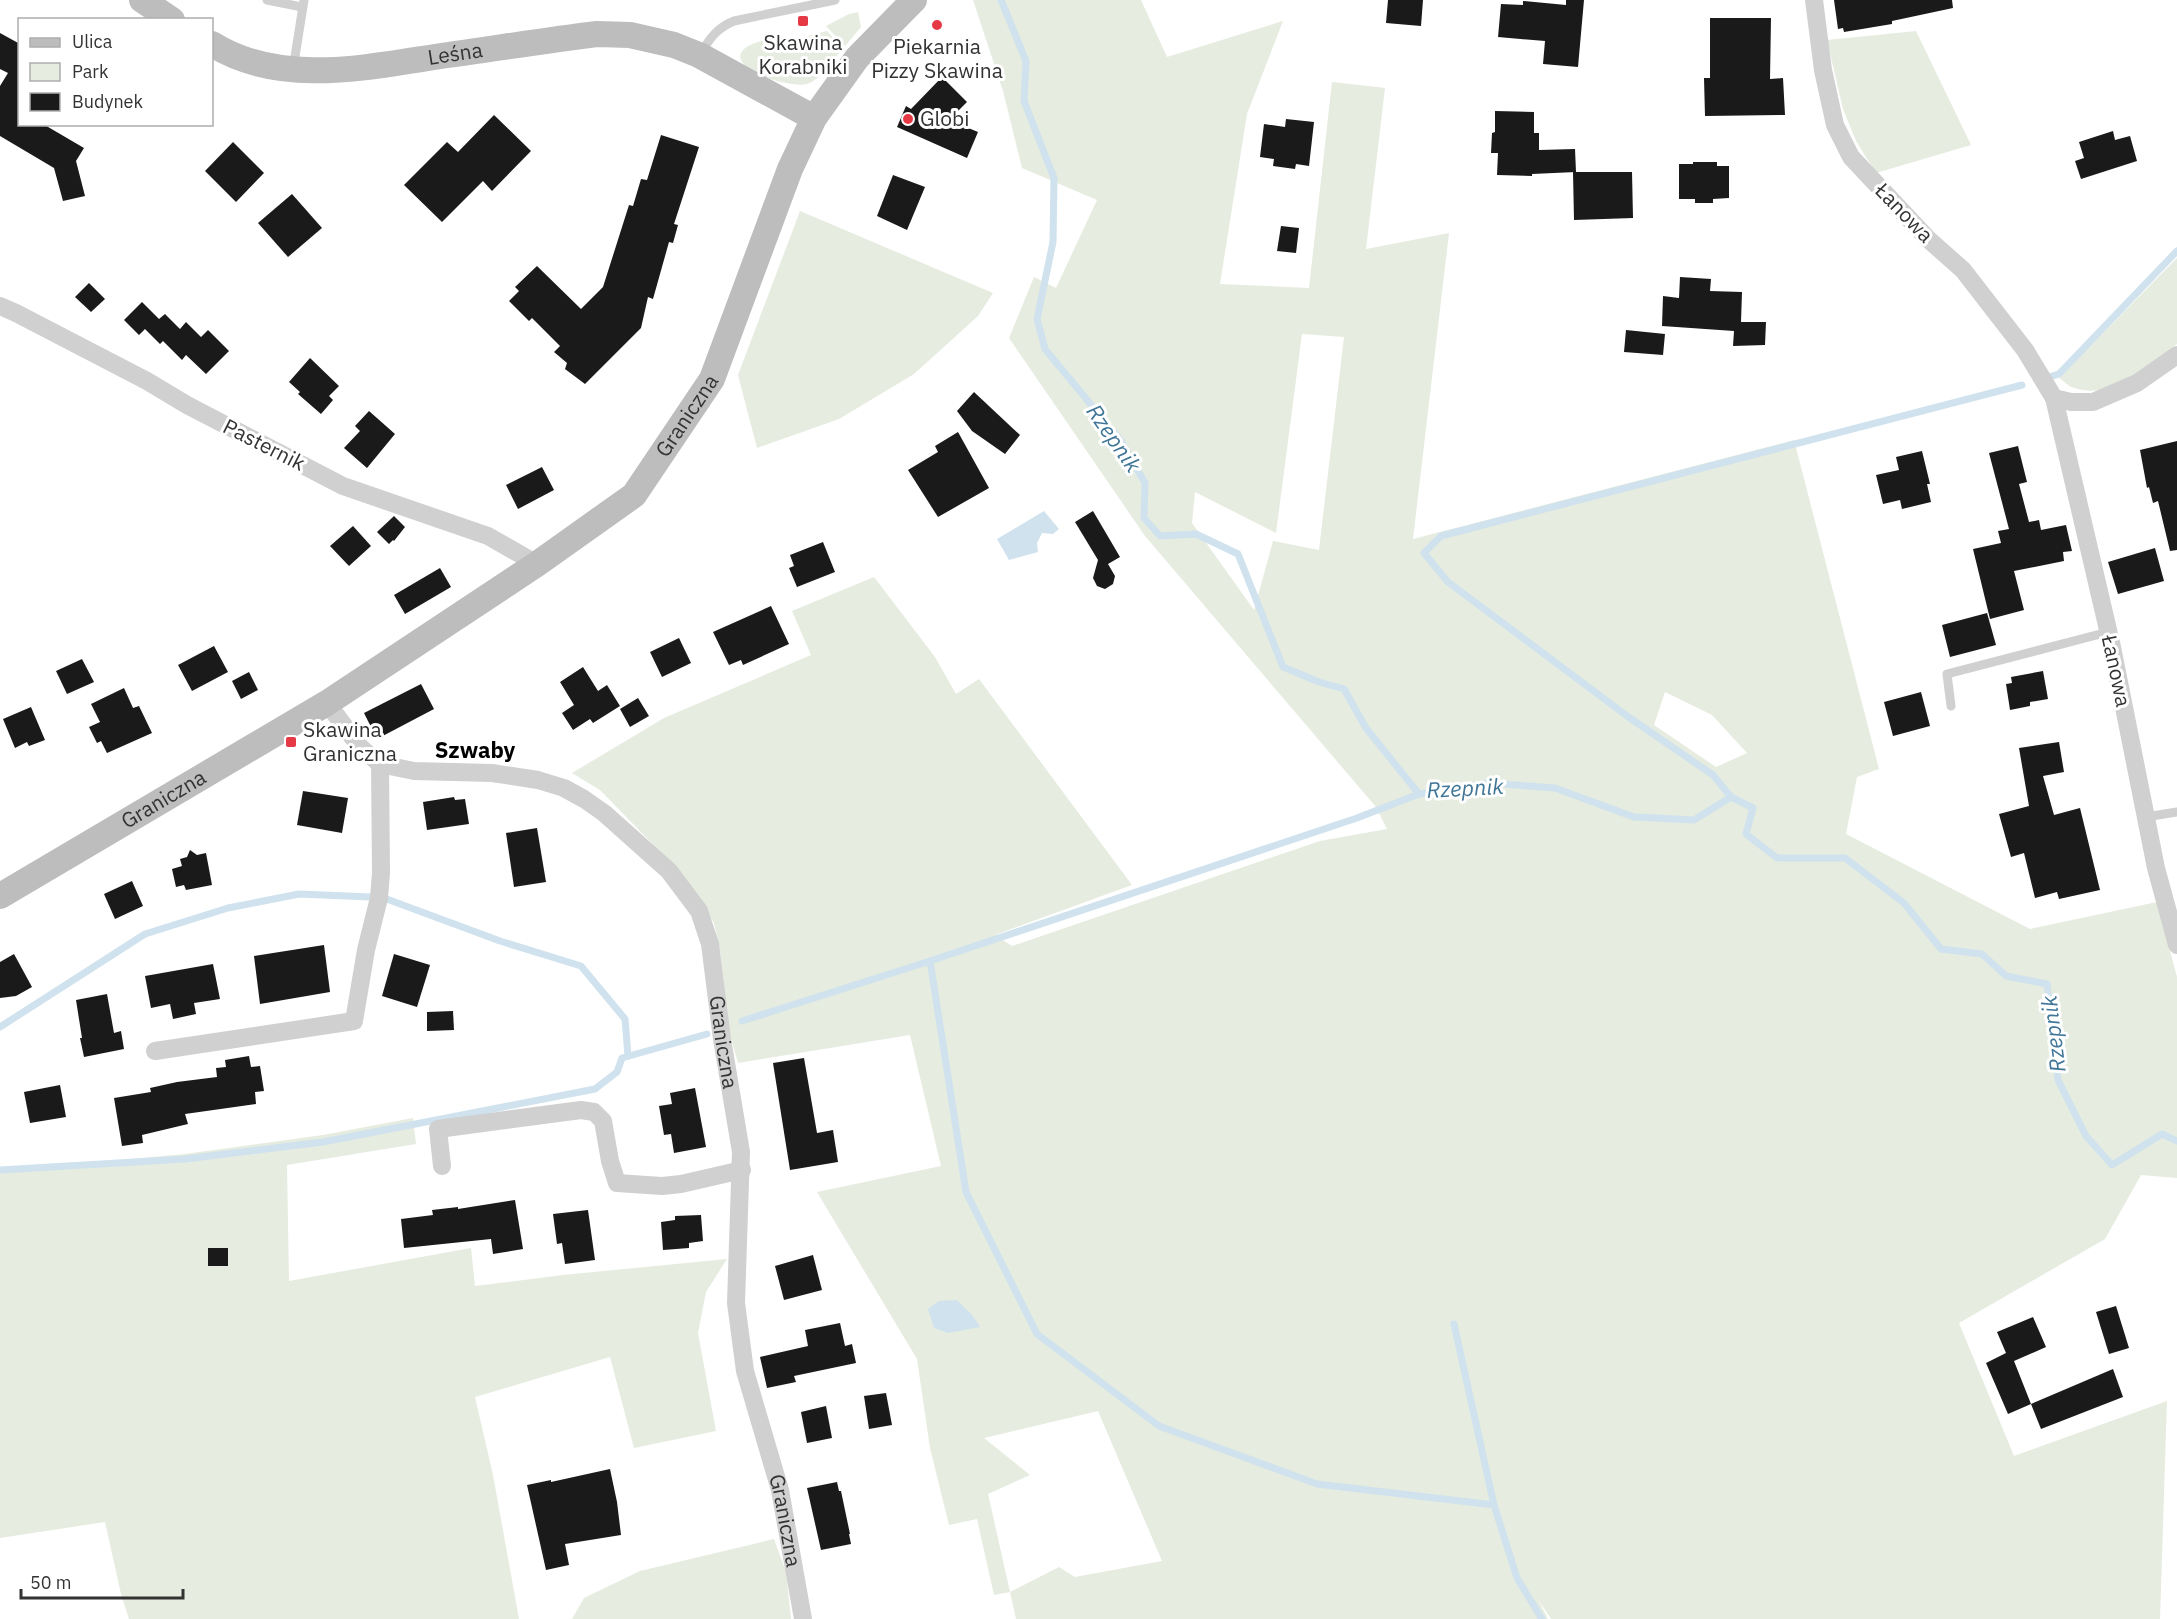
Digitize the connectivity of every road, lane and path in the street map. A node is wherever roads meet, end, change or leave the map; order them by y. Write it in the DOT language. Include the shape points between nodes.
graph roads {
  1 [pos="142,0"];
  2 [pos="267,0"];
  3 [pos="835,0"];
  4 [pos="1814,0"];
  5 [pos="303,4"];
  6 [pos="905,5"];
  7 [pos="169,18"];
  8 [pos="213,44"];
  9 [pos="699,56"];
  10 [pos="292,69"];
  11 [pos="814,118"];
  12 [pos="0,306"];
  13 [pos="2177,355"];
  14 [pos="2054,398"];
  15 [pos="537,564"];
  16 [pos="2108,632"];
  17 [pos="327,703"];
  18 [pos="1951,706"];
  19 [pos="380,764"];
  20 [pos="2177,812"];
  21 [pos="2146,817"];
  22 [pos="0,896"];
  23 [pos="2177,945"];
  24 [pos="155,1051"];
  25 [pos="442,1166"];
  26 [pos="742,1170"];
  27 [pos="803,1619"];
  1 -- 7 [label="street"];
  2 -- 5 [label="lane"];
  3 -- 9 [label="lane" via="734,21 711,36"];
  4 -- 14 [label="street, Łanowa" via="1835,125 1851,157 1928,239 1963,270 2025,350"];
  5 -- 10 [label="lane"];
  6 -- 11 [label="street, Graniczna" via="857,58"];
  8 -- 10 [label="street, Leśna" via="245,60"];
  9 -- 10 [label="street, Leśna" via="654,39 597,34 379,65"];
  9 -- 11 [label="street, Leśna"];
  11 -- 15 [label="street, Graniczna" via="790,169 712,380 634,495"];
  12 -- 15 [label="street, Pasternik" via="343,486 488,536"];
  13 -- 14 [label="street" via="2137,383 2093,402"];
  14 -- 16 [label="street, Łanowa"];
  15 -- 17 [label="street, Graniczna"];
  16 -- 18 [label="lane" via="1947,674"];
  16 -- 21 [label="street, Łanowa"];
  17 -- 19 [label="street" via="360,747"];
  17 -- 22 [label="street, Graniczna"];
  19 -- 24 [label="street" via="379,898 354,1021"];
  19 -- 26 [label="street, Graniczna" via="414,771 492,773 564,788 604,813 669,871 699,911 710,944"];
  20 -- 21 [label="lane"];
  21 -- 23 [label="street, Łanowa"];
  25 -- 26 [label="street" via="438,1129 581,1110 594,1112 603,1121 617,1183 662,1186"];
  26 -- 27 [label="street, Graniczna" via="736,1303 745,1371 780,1490"];
}
